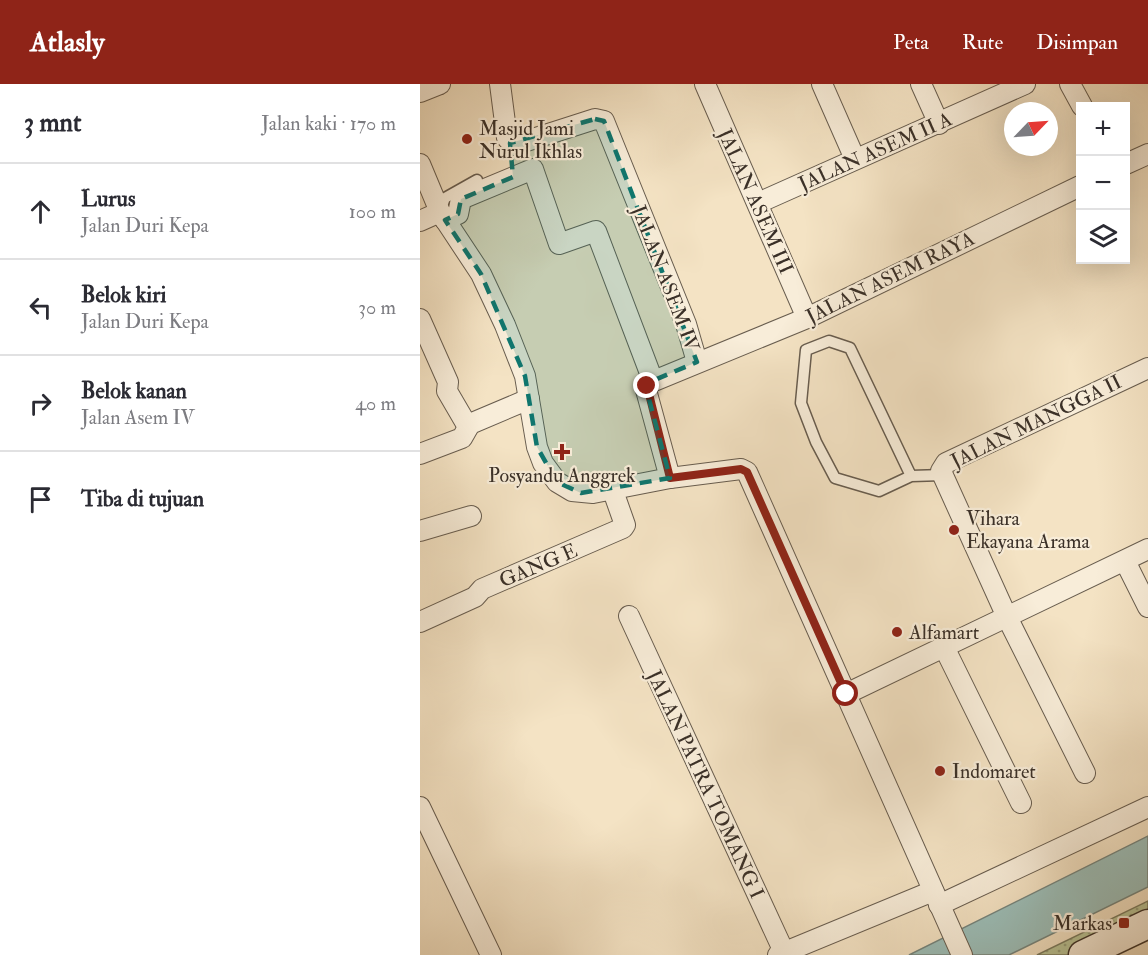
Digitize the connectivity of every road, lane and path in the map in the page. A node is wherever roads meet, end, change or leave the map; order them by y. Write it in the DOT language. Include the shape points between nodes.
graph roads {
  1 [pos="500,84"];
  2 [pos="705,84"];
  3 [pos="822,84"];
  4 [pos="921,84"];
  5 [pos="1025,84"];
  6 [pos="1070,84"];
  7 [pos="1080,102"];
  8 [pos="939,124"];
  9 [pos="510,143"];
  10 [pos="1148,154"];
  11 [pos="855,159"];
  12 [pos="1130,162"];
  13 [pos="420,164"];
  14 [pos="513,177"];
  15 [pos="477,180"];
  16 [pos="1076,188"];
  17 [pos="759,204"];
  18 [pos="443,216"];
  19 [pos="420,221"];
  20 [pos="807,318"];
  21 [pos="420,319"];
  22 [pos="697,362"];
  23 [pos="1148,368"];
  24 [pos="653,381"];
  25 [pos="529,399"];
  26 [pos="468,427"];
  27 [pos="420,454"];
  28 [pos="910,476"];
  29 [pos="943,476"];
  30 [pos="670,478"];
  31 [pos="613,491"];
  32 [pos="471,516"];
  33 [pos="420,531"];
  34 [pos="1148,549"];
  35 [pos="1125,561"];
  36 [pos="1148,607"];
  37 [pos="629,616"];
  38 [pos="1007,617"];
  39 [pos="420,622"];
  40 [pos="944,647"];
  41 [pos="846,694"];
  42 [pos="1085,773"];
  43 [pos="1021,803"];
  44 [pos="420,807"];
  45 [pos="1148,807"];
  46 [pos="936,898"];
  47 [pos="1148,924"];
  48 [pos="781,954"];
  49 [pos="491,955"];
  50 [pos="962,955"];
  51 [pos="1083,955"];
  1 -- 9 [label="street"];
  2 -- 17 [label="street, JALAN ASEM III"];
  3 -- 11 [label="street"];
  4 -- 8 [label="street"];
  5 -- 8 [label="street, JALAN ASEM II A"];
  6 -- 7 [label="street"];
  8 -- 11 [label="street, JALAN ASEM II A"];
  9 -- 14 [label="street"];
  9 -- 22 [label="street, JALAN ASEM IV" via="514,145 595,119 604,121 686,324"];
  10 -- 12 [label="street"];
  11 -- 17 [label="street, JALAN ASEM II A"];
  13 -- 18 [label="street"];
  14 -- 18 [label="street" via="461,200 458,213"];
  14 -- 24 [label="street" via="533,169 559,244 596,231"];
  15 -- 18 [label="lane" via="445,198"];
  16 -- 20 [label="street, JALAN ASEM RAYA"];
  17 -- 20 [label="street, JALAN ASEM III"];
  18 -- 19 [label="street"];
  18 -- 25 [label="street" via="481,273 525,376"];
  20 -- 22 [label="street, JALAN ASEM RAYA"];
  21 -- 26 [label="street" via="448,382 447,391"];
  22 -- 24 [label="street, JALAN ASEM IV"];
  23 -- 29 [label="street, JALAN MANGGA II" via="946,463 941,471"];
  24 -- 30 [label="street" via="646,390"];
  25 -- 26 [label="street"];
  25 -- 31 [label="street" via="537,447 552,476 581,493"];
  26 -- 27 [label="street" via="462,438"];
  28 -- 28 [label="lane" via="879,491 836,478 801,404 806,350 829,341 850,348"];
  28 -- 29 [label="lane"];
  29 -- 38 [label="street, JALAN MANGGA II"];
  30 -- 31 [label="street"];
  30 -- 41 [label="street" via="741,469 747,472"];
  31 -- 39 [label="street, GANG E" via="623,528 482,589 475,597"];
  32 -- 33 [label="street"];
  34 -- 35 [label="street"];
  35 -- 36 [label="street"];
  35 -- 38 [label="street"];
  37 -- 48 [label="street, JALAN PATRA TOMANG I"];
  38 -- 40 [label="street"];
  38 -- 42 [label="street, JALAN MANGGA II"];
  40 -- 41 [label="street"];
  40 -- 43 [label="street"];
  41 -- 46 [label="street"];
  44 -- 49 [label="street"];
  45 -- 46 [label="street"];
  46 -- 48 [label="street"];
  46 -- 50 [label="street"];
  47 -- 51 [label="street" via="1112,947"];
}
